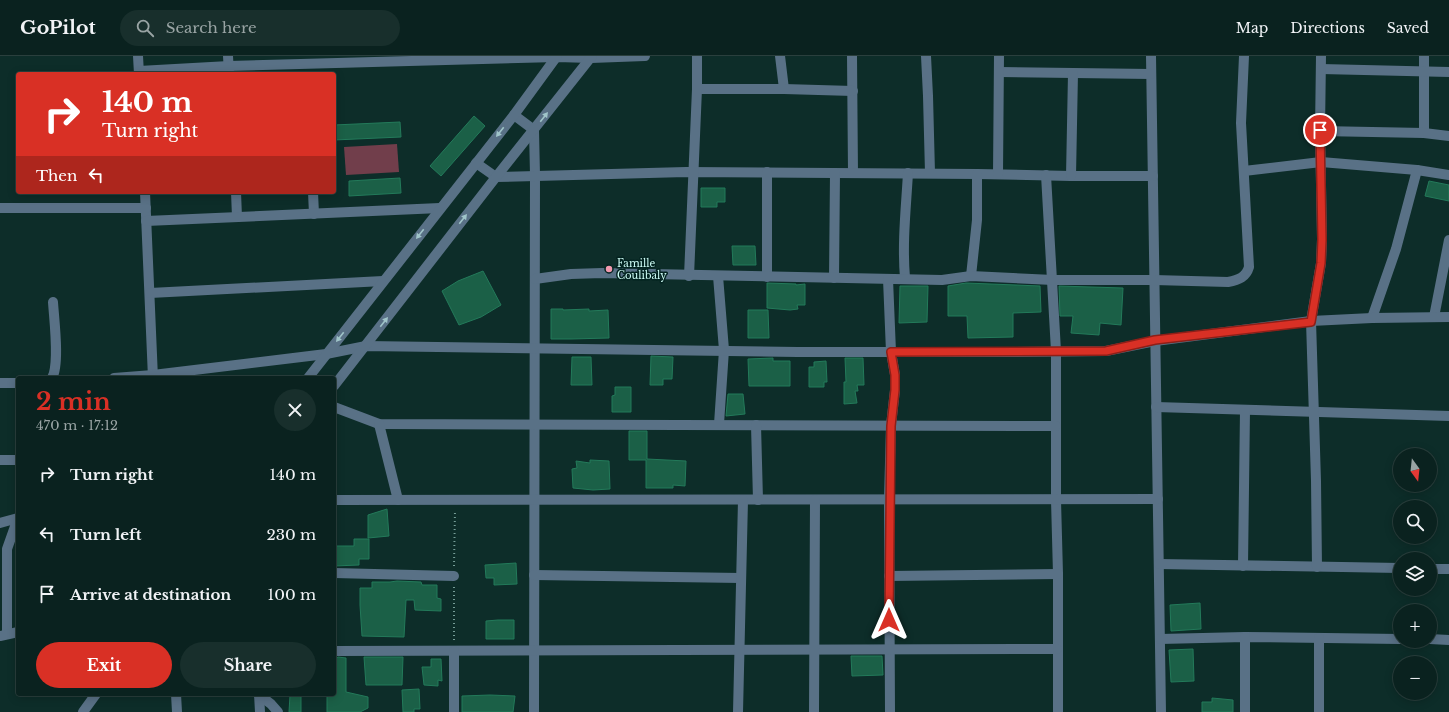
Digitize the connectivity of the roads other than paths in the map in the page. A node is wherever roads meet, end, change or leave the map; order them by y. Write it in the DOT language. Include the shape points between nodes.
graph roads {
  1 [pos="138,56"];
  2 [pos="557,56"];
  3 [pos="645,56"];
  4 [pos="697,56"];
  5 [pos="780,56"];
  6 [pos="852,56"];
  7 [pos="926,56"];
  8 [pos="999,56"];
  9 [pos="1151,56"];
  10 [pos="1244,56"];
  11 [pos="1321,56"];
  12 [pos="1424,56"];
  13 [pos="591,57"];
  14 [pos="476,58"];
  15 [pos="400,59"];
  16 [pos="229,65"];
  17 [pos="310,69"];
  18 [pos="1321,69"];
  19 [pos="139,72"];
  20 [pos="999,72"];
  21 [pos="1423,72"];
  22 [pos="1449,72"];
  23 [pos="1073,73"];
  24 [pos="1151,74"];
  25 [pos="697,89"];
  26 [pos="784,89"];
  27 [pos="853,91"];
  28 [pos="514,115"];
  29 [pos="534,130"];
  30 [pos="1320,130"];
  31 [pos="1424,133"];
  32 [pos="1449,136"];
  33 [pos="1321,162"];
  34 [pos="476,163"];
  35 [pos="1417,170"];
  36 [pos="1244,171"];
  37 [pos="693,172"];
  38 [pos="767,172"];
  39 [pos="834,173"];
  40 [pos="853,173"];
  41 [pos="908,173"];
  42 [pos="930,173"];
  43 [pos="977,174"];
  44 [pos="998,174"];
  45 [pos="535,175"];
  46 [pos="1046,175"];
  47 [pos="1071,176"];
  48 [pos="1152,176"];
  49 [pos="1449,176"];
  50 [pos="496,177"];
  51 [pos="145,194"];
  52 [pos="236,194"];
  53 [pos="313,194"];
  54 [pos="0,208"];
  55 [pos="146,208"];
  56 [pos="440,208"];
  57 [pos="314,214"];
  58 [pos="237,217"];
  59 [pos="146,221"];
  60 [pos="1449,240"];
  61 [pos="689,276"];
  62 [pos="718,276"];
  63 [pos="971,276"];
  64 [pos="768,277"];
  65 [pos="834,278"];
  66 [pos="905,278"];
  67 [pos="535,279"];
  68 [pos="888,279"];
  69 [pos="1053,280"];
  70 [pos="1154,280"];
  71 [pos="383,281"];
  72 [pos="150,293"];
  73 [pos="53,302"];
  74 [pos="1434,317"];
  75 [pos="1449,317"];
  76 [pos="1372,318"];
  77 [pos="1311,322"];
  78 [pos="1155,340"];
  79 [pos="366,346"];
  80 [pos="535,348"];
  81 [pos="724,350"];
  82 [pos="1056,351"];
  83 [pos="891,352"];
  84 [pos="326,354"];
  85 [pos="53,376"];
  86 [pos="153,376"];
  87 [pos="310,376"];
  88 [pos="0,383"];
  89 [pos="16,383"];
  90 [pos="336,384"];
  91 [pos="1156,407"];
  92 [pos="336,408"];
  93 [pos="1244,410"];
  94 [pos="1315,413"];
  95 [pos="1449,416"];
  96 [pos="379,424"];
  97 [pos="535,424"];
  98 [pos="719,424"];
  99 [pos="756,425"];
  100 [pos="891,426"];
  101 [pos="1056,426"];
  102 [pos="0,460"];
  103 [pos="16,460"];
  104 [pos="534,498"];
  105 [pos="889,499"];
  106 [pos="1158,499"];
  107 [pos="336,500"];
  108 [pos="398,500"];
  109 [pos="743,500"];
  110 [pos="758,500"];
  111 [pos="815,500"];
  112 [pos="1056,500"];
  113 [pos="16,519"];
  114 [pos="0,523"];
  115 [pos="16,523"];
  116 [pos="1159,564"];
  117 [pos="1243,566"];
  118 [pos="1317,567"];
  119 [pos="1393,568"];
  120 [pos="1437,569"];
  121 [pos="1449,569"];
  122 [pos="336,573"];
  123 [pos="1058,574"];
  124 [pos="534,575"];
  125 [pos="454,576"];
  126 [pos="889,576"];
  127 [pos="741,578"];
  128 [pos="16,632"];
  129 [pos="4,635"];
  130 [pos="1245,637"];
  131 [pos="1319,638"];
  132 [pos="1160,639"];
  133 [pos="1393,639"];
  134 [pos="1437,640"];
  135 [pos="1449,640"];
  136 [pos="889,649"];
  137 [pos="1057,649"];
  138 [pos="740,650"];
  139 [pos="815,650"];
  140 [pos="336,651"];
  141 [pos="454,651"];
  142 [pos="534,651"];
  143 [pos="95,696"];
  144 [pos="176,696"];
  145 [pos="258,696"];
  146 [pos="261,696"];
  147 [pos="83,712"];
  148 [pos="177,712"];
  149 [pos="260,712"];
  150 [pos="278,712"];
  151 [pos="454,712"];
  152 [pos="534,712"];
  153 [pos="738,712"];
  154 [pos="814,712"];
  155 [pos="890,712"];
  156 [pos="1058,712"];
  157 [pos="1161,712"];
  158 [pos="1245,712"];
  159 [pos="1319,712"];
  1 -- 19 [label="street"];
  2 -- 13 [label="street"];
  2 -- 14 [label="street"];
  2 -- 28 [label="street"];
  3 -- 13 [label="street"];
  4 -- 25 [label="street"];
  5 -- 26 [label="street"];
  6 -- 27 [label="street"];
  7 -- 42 [label="street"];
  8 -- 20 [label="street"];
  9 -- 24 [label="street"];
  10 -- 36 [label="street" via="1241,123"];
  11 -- 18 [label="street"];
  12 -- 21 [label="street"];
  29 -- 13 [label="street, one-way"];
  14 -- 15 [label="street"];
  15 -- 17 [label="street"];
  16 -- 17 [label="street"];
  16 -- 19 [label="street"];
  18 -- 21 [label="street"];
  18 -- 30 [label="street"];
  20 -- 23 [label="street"];
  20 -- 44 [label="street"];
  21 -- 22 [label="street"];
  21 -- 31 [label="street"];
  23 -- 24 [label="street"];
  23 -- 47 [label="street"];
  24 -- 48 [label="street"];
  25 -- 26 [label="street"];
  25 -- 37 [label="street"];
  26 -- 27 [label="street"];
  27 -- 40 [label="street"];
  28 -- 29 [label="street"];
  28 -- 34 [label="street, one-way"];
  29 -- 45 [label="street"];
  29 -- 50 [label="street"];
  30 -- 31 [label="street"];
  30 -- 33 [label="street"];
  31 -- 32 [label="street"];
  33 -- 35 [label="street"];
  33 -- 36 [label="street"];
  33 -- 77 [label="street" via="1321,263"];
  34 -- 50 [label="street"];
  34 -- 56 [label="street"];
  35 -- 49 [label="street"];
  35 -- 76 [label="street" via="1396,249"];
  36 -- 70 [label="street" via="1249,260 1247,273 1240,279 1228,282"];
  37 -- 38 [label="street"];
  37 -- 45 [label="street"];
  37 -- 61 [label="street"];
  38 -- 39 [label="street"];
  38 -- 64 [label="street"];
  39 -- 40 [label="street"];
  39 -- 65 [label="street"];
  40 -- 41 [label="street"];
  41 -- 42 [label="street"];
  41 -- 66 [label="street" via="903,251"];
  42 -- 43 [label="street"];
  43 -- 44 [label="street"];
  43 -- 63 [label="street" via="977,220"];
  44 -- 46 [label="street"];
  45 -- 50 [label="street"];
  45 -- 67 [label="street"];
  46 -- 47 [label="street"];
  46 -- 69 [label="street"];
  47 -- 48 [label="street"];
  48 -- 70 [label="street"];
  79 -- 50 [label="street, one-way"];
  51 -- 55 [label="street"];
  52 -- 58 [label="street"];
  53 -- 57 [label="street"];
  54 -- 55 [label="street"];
  55 -- 59 [label="street"];
  56 -- 57 [label="street"];
  56 -- 71 [label="street, one-way"];
  57 -- 58 [label="street"];
  58 -- 59 [label="street"];
  59 -- 72 [label="street"];
  60 -- 74 [label="street"];
  61 -- 62 [label="street"];
  61 -- 67 [label="street" via="571,274"];
  62 -- 64 [label="street"];
  62 -- 81 [label="street"];
  63 -- 66 [label="street" via="942,280"];
  63 -- 69 [label="street"];
  64 -- 65 [label="street"];
  65 -- 68 [label="street"];
  66 -- 68 [label="street"];
  67 -- 80 [label="street"];
  68 -- 83 [label="street"];
  69 -- 70 [label="street"];
  69 -- 82 [label="street"];
  70 -- 78 [label="street"];
  71 -- 72 [label="street"];
  71 -- 84 [label="street, one-way"];
  72 -- 86 [label="street"];
  73 -- 85 [label="street" via="56,363"];
  74 -- 75 [label="street"];
  74 -- 76 [label="street"];
  76 -- 77 [label="street"];
  77 -- 78 [label="street"];
  77 -- 94 [label="street"];
  78 -- 82 [label="street" via="1106,351"];
  78 -- 91 [label="street"];
  79 -- 80 [label="street"];
  79 -- 84 [label="street"];
  79 -- 90 [label="street"];
  80 -- 81 [label="street"];
  80 -- 97 [label="street"];
  81 -- 83 [label="street"];
  81 -- 98 [label="street"];
  82 -- 83 [label="street"];
  82 -- 101 [label="street"];
  83 -- 100 [label="street" via="895,375"];
  84 -- 86 [label="street"];
  84 -- 87 [label="street"];
  88 -- 89 [label="street"];
  91 -- 93 [label="street"];
  91 -- 106 [label="street"];
  92 -- 96 [label="street"];
  93 -- 94 [label="street"];
  93 -- 117 [label="street"];
  94 -- 95 [label="street"];
  94 -- 118 [label="street"];
  96 -- 97 [label="street"];
  96 -- 108 [label="street"];
  97 -- 98 [label="street"];
  97 -- 104 [label="street"];
  98 -- 99 [label="street"];
  99 -- 100 [label="street"];
  99 -- 110 [label="street"];
  100 -- 101 [label="street"];
  100 -- 105 [label="street"];
  101 -- 112 [label="street"];
  102 -- 103 [label="street"];
  104 -- 108 [label="street"];
  104 -- 109 [label="street"];
  104 -- 124 [label="street"];
  105 -- 111 [label="street"];
  105 -- 112 [label="street"];
  105 -- 126 [label="street"];
  106 -- 112 [label="street"];
  106 -- 116 [label="street"];
  107 -- 108 [label="street"];
  109 -- 110 [label="street"];
  109 -- 127 [label="street"];
  110 -- 111 [label="street"];
  111 -- 139 [label="street"];
  112 -- 123 [label="street"];
  113 -- 114 [label="street"];
  115 -- 129 [label="street" via="6,549"];
  116 -- 117 [label="street"];
  116 -- 132 [label="street"];
  117 -- 118 [label="street"];
  118 -- 119 [label="street"];
  120 -- 121 [label="street"];
  122 -- 125 [label="street"];
  123 -- 126 [label="street"];
  123 -- 137 [label="street"];
  124 -- 127 [label="street"];
  124 -- 142 [label="street"];
  126 -- 136 [label="street"];
  127 -- 138 [label="street"];
  128 -- 129 [label="street"];
  130 -- 131 [label="street"];
  130 -- 132 [label="street"];
  130 -- 158 [label="street"];
  131 -- 133 [label="street"];
  131 -- 159 [label="street"];
  132 -- 157 [label="street"];
  134 -- 135 [label="street"];
  136 -- 137 [label="street"];
  136 -- 139 [label="street"];
  136 -- 155 [label="street"];
  137 -- 156 [label="street"];
  138 -- 139 [label="street"];
  138 -- 142 [label="street"];
  138 -- 153 [label="street"];
  139 -- 154 [label="street"];
  140 -- 141 [label="street"];
  141 -- 142 [label="street"];
  141 -- 151 [label="street"];
  142 -- 152 [label="street"];
  143 -- 147 [label="street"];
  144 -- 148 [label="street"];
  145 -- 149 [label="street"];
  146 -- 150 [label="street"];
}
